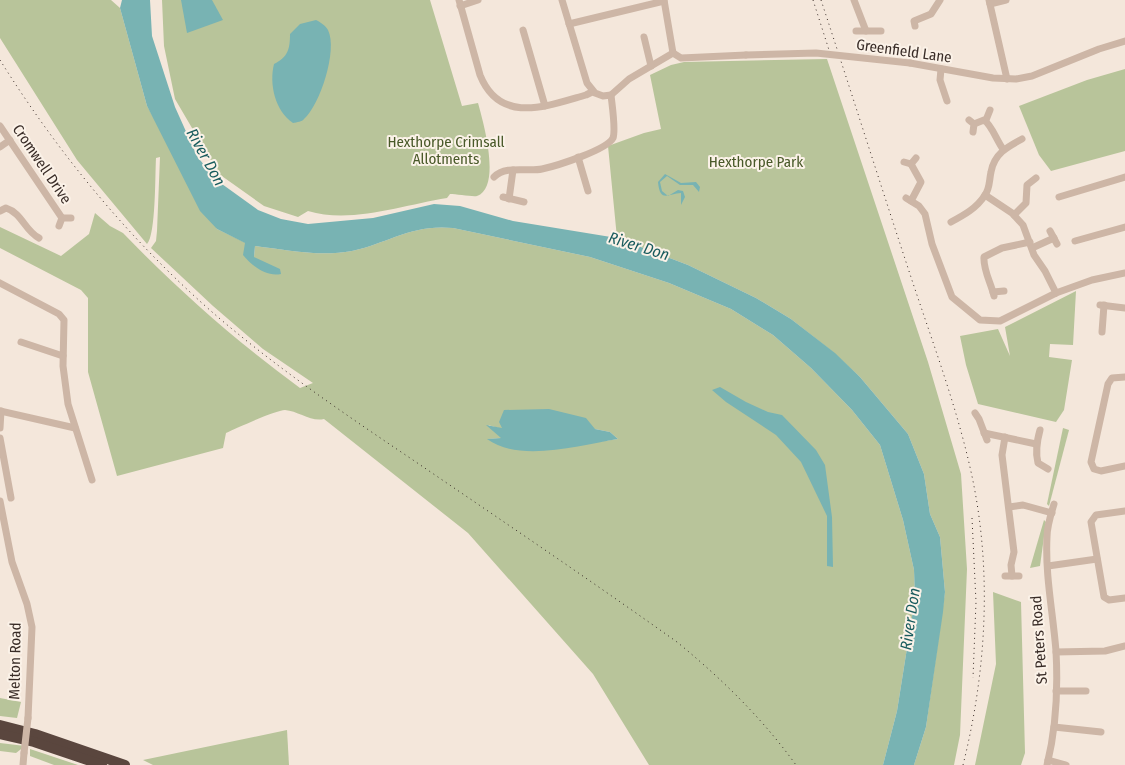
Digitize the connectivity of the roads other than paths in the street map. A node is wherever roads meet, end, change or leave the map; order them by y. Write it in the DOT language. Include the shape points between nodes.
graph roads {
  1 [pos="478,0"];
  2 [pos="562,0"];
  3 [pos="664,0"];
  4 [pos="854,0"];
  5 [pos="940,0"];
  6 [pos="1006,0"];
  7 [pos="989,2"];
  8 [pos="460,3"];
  9 [pos="568,24"];
  10 [pos="915,26"];
  11 [pos="523,30"];
  12 [pos="881,30"];
  13 [pos="856,31"];
  14 [pos="866,31"];
  15 [pos="644,37"];
  16 [pos="1125,41"];
  17 [pos="646,46"];
  18 [pos="636,49"];
  19 [pos="673,53"];
  20 [pos="651,66"];
  21 [pos="941,69"];
  22 [pos="1008,79"];
  23 [pos="592,92"];
  24 [pos="611,96"];
  25 [pos="947,101"];
  26 [pos="545,106"];
  27 [pos="990,110"];
  28 [pos="986,120"];
  29 [pos="0,126"];
  30 [pos="972,126"];
  31 [pos="1022,139"];
  32 [pos="10,140"];
  33 [pos="0,147"];
  34 [pos="1003,149"];
  35 [pos="578,157"];
  36 [pos="911,161"];
  37 [pos="513,170"];
  38 [pos="494,177"];
  39 [pos="1125,177"];
  40 [pos="1036,178"];
  41 [pos="588,191"];
  42 [pos="985,195"];
  43 [pos="1058,196"];
  44 [pos="1027,201"];
  45 [pos="524,202"];
  46 [pos="1035,204"];
  47 [pos="0,209"];
  48 [pos="1014,215"];
  49 [pos="62,218"];
  50 [pos="71,218"];
  51 [pos="951,222"];
  52 [pos="59,226"];
  53 [pos="1125,227"];
  54 [pos="1050,230"];
  55 [pos="39,238"];
  56 [pos="1075,240"];
  57 [pos="1031,245"];
  58 [pos="1125,273"];
  59 [pos="0,283"];
  60 [pos="1004,291"];
  61 [pos="1056,293"];
  62 [pos="1125,308"];
  63 [pos="1093,328"];
  64 [pos="21,342"];
  65 [pos="63,356"];
  66 [pos="1125,377"];
  67 [pos="0,411"];
  68 [pos="975,413"];
  69 [pos="0,428"];
  70 [pos="75,428"];
  71 [pos="1040,430"];
  72 [pos="1005,437"];
  73 [pos="0,438"];
  74 [pos="1036,444"];
  75 [pos="1125,466"];
  76 [pos="1048,469"];
  77 [pos="92,480"];
  78 [pos="11,498"];
  79 [pos="0,501"];
  80 [pos="1054,504"];
  81 [pos="1009,507"];
  82 [pos="1125,511"];
  83 [pos="1052,513"];
  84 [pos="1,517"];
  85 [pos="1097,559"];
  86 [pos="1048,566"];
  87 [pos="1012,576"];
  88 [pos="1125,598"];
  89 [pos="1125,646"];
  90 [pos="1056,652"];
  91 [pos="1056,691"];
  92 [pos="1086,691"];
  93 [pos="0,725"];
  94 [pos="1054,727"];
  95 [pos="1101,732"];
  96 [pos="0,734"];
  97 [pos="1048,763"];
  98 [pos="23,765"];
  99 [pos="102,765"];
  100 [pos="125,765"];
  101 [pos="1066,765"];
  1 -- 8 [label="street"];
  2 -- 9 [label="street"];
  3 -- 9 [label="street"];
  3 -- 19 [label="street"];
  4 -- 14 [label="street"];
  5 -- 10 [label="street" via="931,14 914,21"];
  6 -- 7 [label="street"];
  7 -- 22 [label="street"];
  8 -- 26 [label="street" via="480,75 488,89 511,106 533,109"];
  9 -- 23 [label="street"];
  11 -- 26 [label="street"];
  12 -- 14 [label="street"];
  13 -- 14 [label="street"];
  15 -- 17 [label="street"];
  16 -- 22 [label="street, Greenfield Lane" via="1032,76"];
  17 -- 18 [label="street"];
  17 -- 20 [label="street"];
  19 -- 20 [label="street"];
  19 -- 21 [label="street, Greenfield Lane, bridge" via="681,58 816,53"];
  20 -- 24 [label="street" via="629,79"];
  21 -- 22 [label="street, Greenfield Lane"];
  21 -- 25 [label="street" via="940,80"];
  23 -- 24 [label="street"];
  23 -- 26 [label="street"];
  24 -- 35 [label="street" via="613,138"];
  27 -- 28 [label="street"];
  28 -- 30 [label="street"];
  28 -- 34 [label="street"];
  29 -- 32 [label="street, Cromwell Drive"];
  31 -- 34 [label="street"];
  32 -- 33 [label="street"];
  32 -- 49 [label="street, Cromwell Drive"];
  34 -- 42 [label="street" via="992,167"];
  35 -- 37 [label="street" via="542,169"];
  35 -- 41 [label="street"];
  36 -- 61 [label="street" via="921,182 909,199 926,214 932,244 952,297 974,317 989,322 1000,321"];
  37 -- 38 [label="street" via="499,172"];
  37 -- 45 [label="street" via="506,198"];
  39 -- 43 [label="street"];
  40 -- 44 [label="street" via="1027,185"];
  42 -- 48 [label="street"];
  42 -- 51 [label="street" via="973,208 958,214"];
  44 -- 46 [label="street"];
  44 -- 48 [label="street"];
  47 -- 55 [label="street" via="14,212"];
  48 -- 57 [label="street" via="1023,225"];
  49 -- 50 [label="street, Cromwell Drive"];
  49 -- 52 [label="street, Cromwell Drive"];
  53 -- 56 [label="street"];
  54 -- 57 [label="street" via="1056,241"];
  57 -- 60 [label="street" via="1002,248 981,255 993,294"];
  57 -- 61 [label="street"];
  58 -- 61 [label="street"];
  59 -- 65 [label="street" via="62,316"];
  62 -- 63 [label="street" via="1102,305 1102,330"];
  64 -- 65 [label="street"];
  65 -- 70 [label="street" via="68,404"];
  66 -- 75 [label="street" via="1112,378 1108,384 1091,462 1094,469 1101,471"];
  67 -- 69 [label="street"];
  67 -- 70 [label="street"];
  68 -- 72 [label="street" via="985,437"];
  70 -- 77 [label="street"];
  71 -- 74 [label="street"];
  72 -- 74 [label="street"];
  72 -- 81 [label="street" via="1002,455"];
  73 -- 78 [label="street"];
  74 -- 76 [label="street" via="1038,463"];
  79 -- 84 [label="street, Melton Road"];
  80 -- 83 [label="street, St Peters Road"];
  81 -- 83 [label="street" via="1022,505"];
  81 -- 87 [label="street" via="1014,552"];
  82 -- 85 [label="street" via="1096,515 1092,519"];
  83 -- 86 [label="street, St Peters Road" via="1046,536"];
  84 -- 98 [label="street, Melton Road, bridge" via="32,627"];
  85 -- 86 [label="street"];
  85 -- 88 [label="street" via="1104,597 1109,600"];
  86 -- 90 [label="street, St Peters Road"];
  89 -- 90 [label="street" via="1105,651"];
  90 -- 91 [label="street, St Peters Road"];
  91 -- 92 [label="street"];
  91 -- 94 [label="street, St Peters Road"];
  93 -- 100 [label="highway"];
  94 -- 95 [label="street"];
  94 -- 97 [label="street, St Peters Road"];
  96 -- 99 [label="highway"];
  97 -- 101 [label="street"];
}
